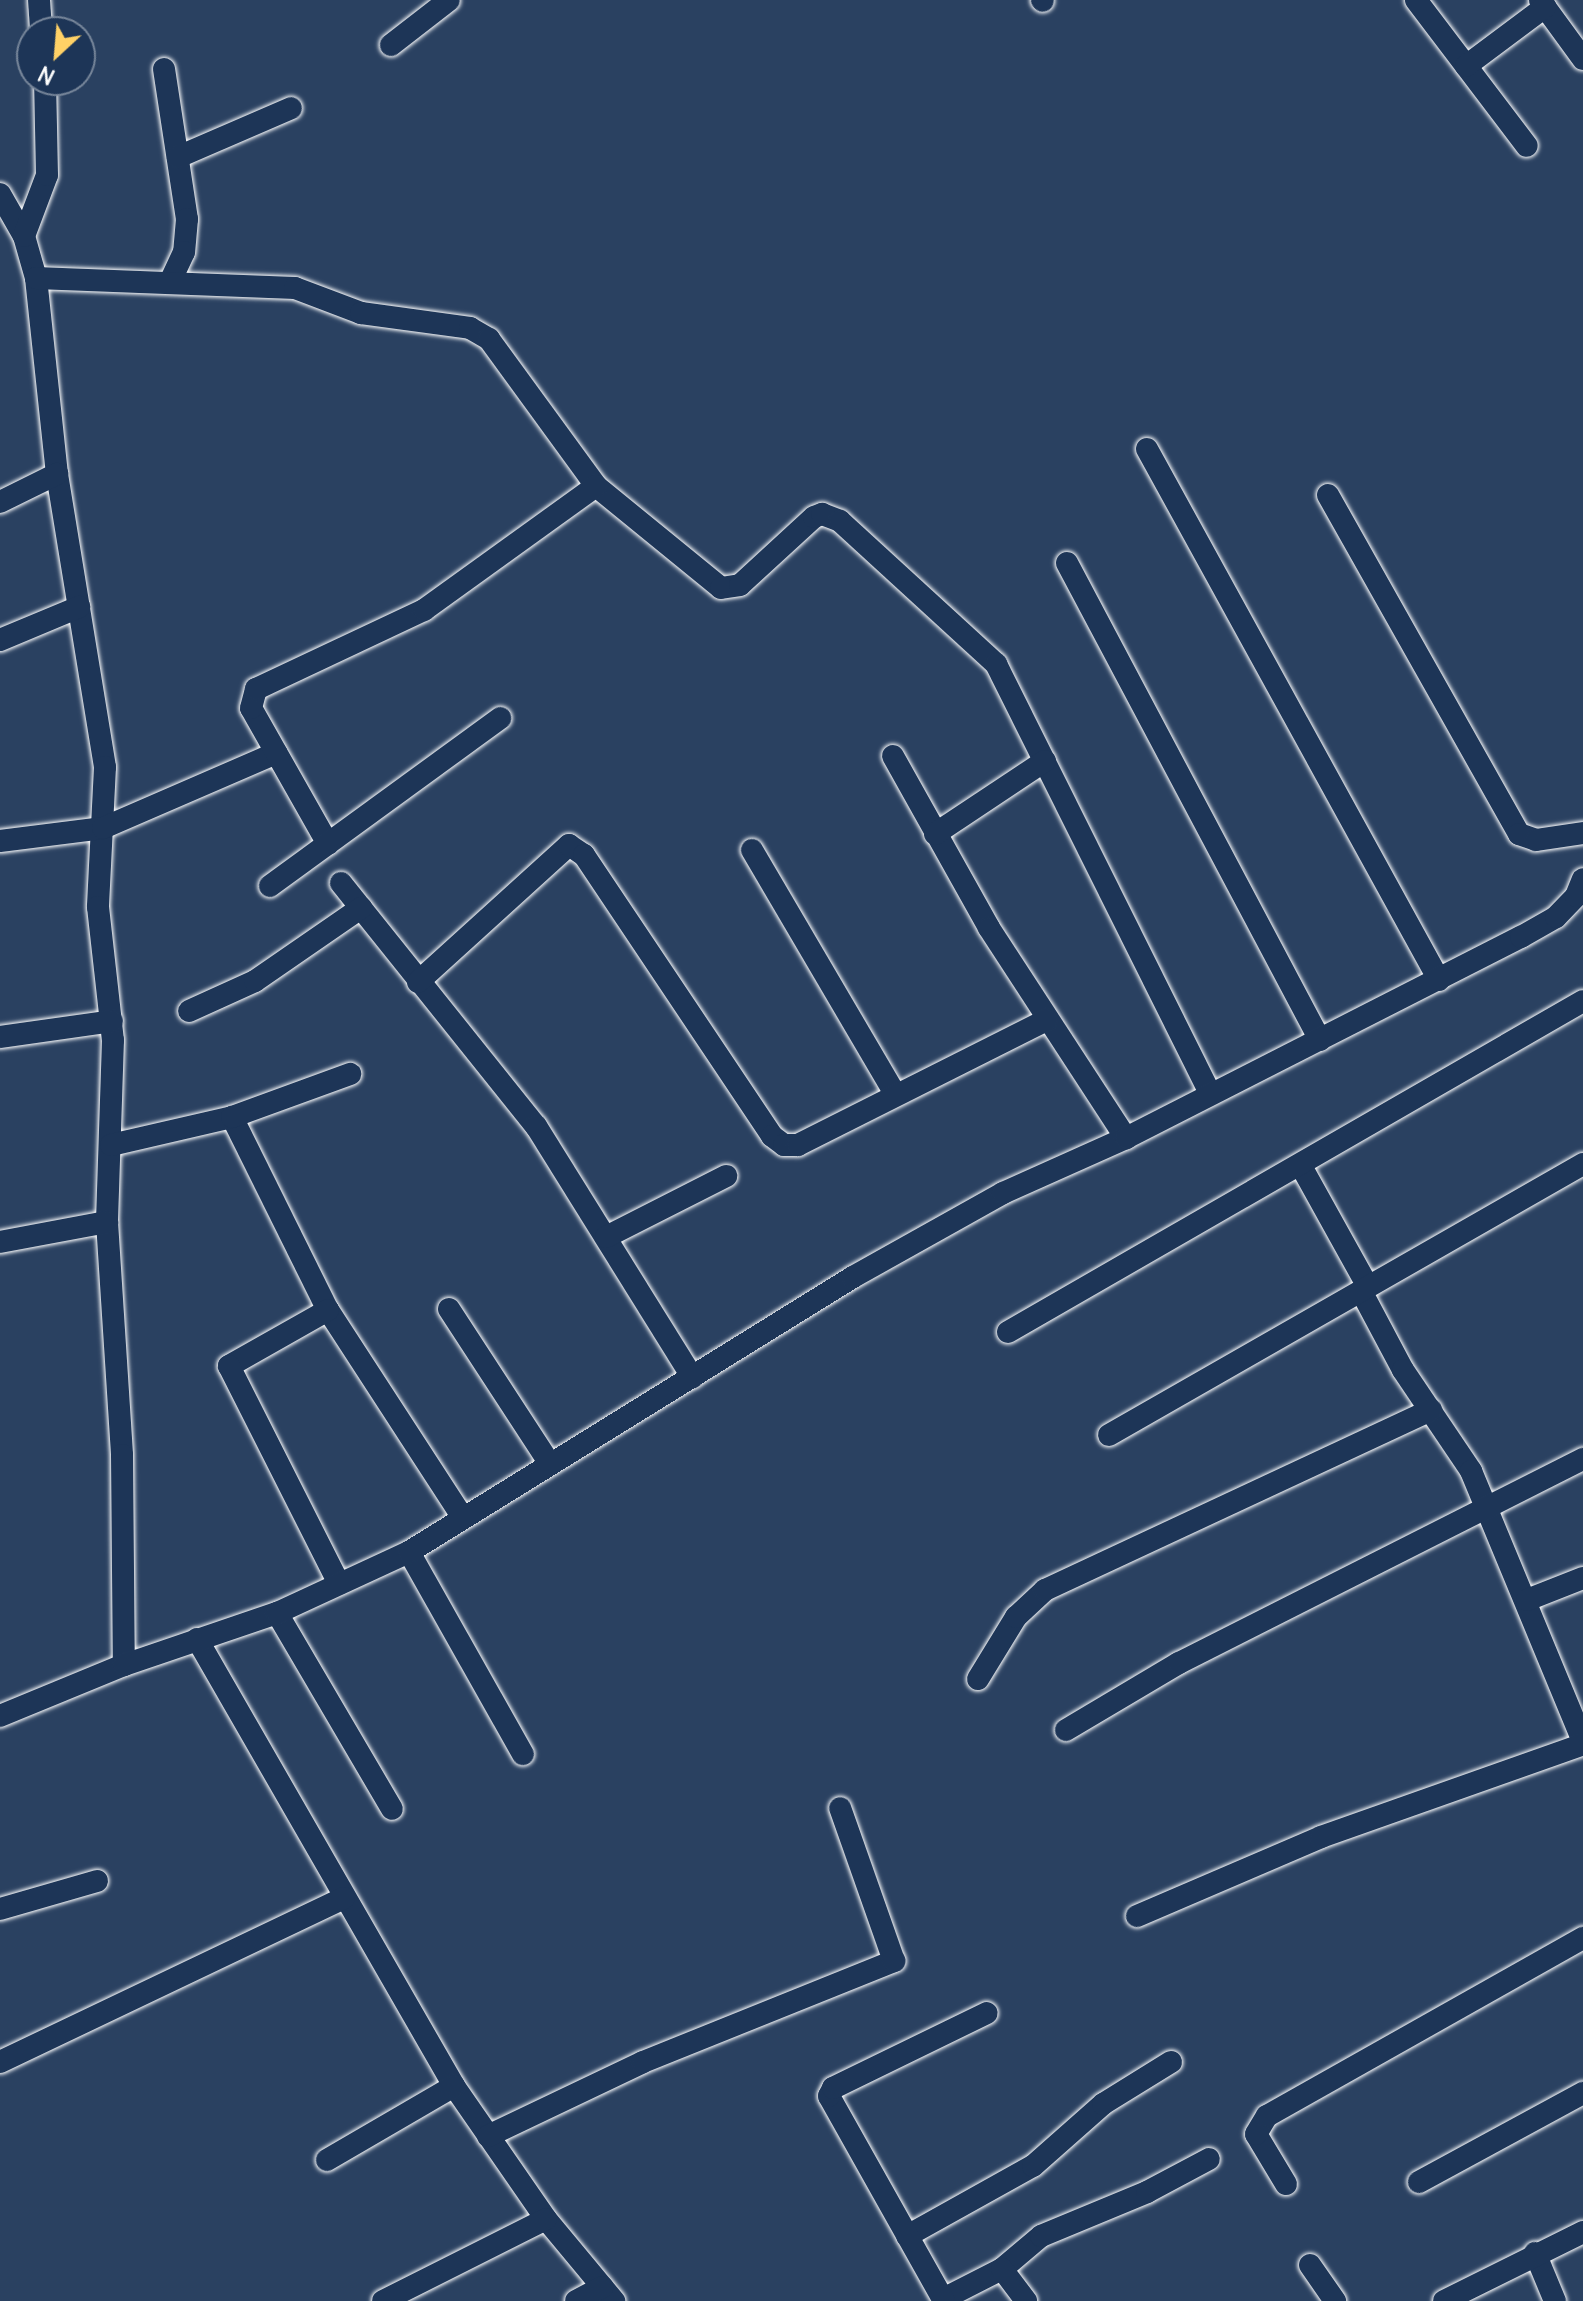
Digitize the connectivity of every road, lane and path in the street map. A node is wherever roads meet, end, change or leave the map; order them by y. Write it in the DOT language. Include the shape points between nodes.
graph roads {
  1 [pos="449,0"];
  2 [pos="1416,0"];
  3 [pos="1543,3"];
  4 [pos="391,45"];
  5 [pos="1583,59"];
  6 [pos="1466,66"];
  7 [pos="164,69"];
  8 [pos="45,96"];
  9 [pos="291,108"];
  10 [pos="1527,146"];
  11 [pos="178,157"];
  12 [pos="0,194"];
  13 [pos="24,236"];
  14 [pos="36,278"];
  15 [pos="170,282"];
  16 [pos="1147,449"];
  17 [pos="57,474"];
  18 [pos="596,486"];
  19 [pos="1328,495"];
  20 [pos="0,502"];
  21 [pos="1067,563"];
  22 [pos="79,607"];
  23 [pos="0,640"];
  24 [pos="500,718"];
  25 [pos="276,753"];
  26 [pos="893,756"];
  27 [pos="1045,761"];
  28 [pos="103,828"];
  29 [pos="1583,833"];
  30 [pos="935,834"];
  31 [pos="0,841"];
  32 [pos="328,844"];
  33 [pos="752,850"];
  34 [pos="1583,879"];
  35 [pos="341,883"];
  36 [pos="270,886"];
  37 [pos="361,908"];
  38 [pos="1439,980"];
  39 [pos="418,982"];
  40 [pos="1583,1001"];
  41 [pos="189,1011"];
  42 [pos="1046,1020"];
  43 [pos="112,1021"];
  44 [pos="0,1037"];
  45 [pos="1320,1040"];
  46 [pos="350,1074"];
  47 [pos="1210,1094"];
  48 [pos="896,1095"];
  49 [pos="232,1117"];
  50 [pos="1126,1138"];
  51 [pos="111,1145"];
  52 [pos="1583,1164"];
  53 [pos="1301,1166"];
  54 [pos="726,1176"];
  55 [pos="107,1222"];
  56 [pos="606,1237"];
  57 [pos="0,1242"];
  58 [pos="1364,1289"];
  59 [pos="449,1309"];
  60 [pos="328,1310"];
  61 [pos="1008,1332"];
  62 [pos="692,1377"];
  63 [pos="1431,1410"];
  64 [pos="1109,1435"];
  65 [pos="1583,1459"];
  66 [pos="550,1464"];
  67 [pos="1487,1509"];
  68 [pos="463,1518"];
  69 [pos="409,1552"];
  70 [pos="1583,1578"];
  71 [pos="339,1584"];
  72 [pos="1527,1600"];
  73 [pos="277,1613"];
  74 [pos="197,1639"];
  75 [pos="124,1665"];
  76 [pos="978,1679"];
  77 [pos="0,1716"];
  78 [pos="1066,1730"];
  79 [pos="1583,1742"];
  80 [pos="523,1754"];
  81 [pos="840,1808"];
  82 [pos="392,1809"];
  83 [pos="97,1881"];
  84 [pos="344,1898"];
  85 [pos="0,1909"];
  86 [pos="1137,1916"];
  87 [pos="1583,1938"];
  88 [pos="987,2013"];
  89 [pos="0,2062"];
  90 [pos="1171,2062"];
  91 [pos="454,2086"];
  92 [pos="1583,2093"];
  93 [pos="488,2136"];
  94 [pos="1209,2159"];
  95 [pos="327,2160"];
  96 [pos="1419,2182"];
  97 [pos="1286,2184"];
  98 [pos="546,2219"];
  99 [pos="1583,2232"];
  100 [pos="907,2236"];
  101 [pos="1535,2253"];
  102 [pos="1310,2265"];
  103 [pos="1002,2269"];
  104 [pos="608,2294"];
  105 [pos="943,2300"];
  106 [pos="383,2301"];
  107 [pos="576,2301"];
  108 [pos="1026,2301"];
  109 [pos="1335,2301"];
  110 [pos="1444,2301"];
  111 [pos="1555,2301"];
  1 -- 4 [label="street"];
  2 -- 6 [label="street"];
  3 -- 5 [label="street"];
  3 -- 6 [label="street"];
  6 -- 10 [label="street"];
  7 -- 11 [label="street"];
  8 -- 13 [label="street" via="47,175"];
  9 -- 11 [label="street"];
  11 -- 15 [label="street" via="187,238"];
  12 -- 13 [label="street"];
  13 -- 14 [label="street"];
  14 -- 15 [label="street"];
  14 -- 17 [label="street"];
  15 -- 18 [label="street" via="295,288 361,313 470,328 489,339"];
  16 -- 38 [label="street"];
  17 -- 20 [label="street"];
  17 -- 22 [label="street"];
  18 -- 25 [label="street" via="424,610 256,689 251,708"];
  18 -- 27 [label="street" via="710,581 731,589 814,517 832,516 996,664"];
  19 -- 29 [label="street" via="1519,834 1536,840"];
  21 -- 45 [label="street"];
  22 -- 23 [label="street"];
  22 -- 28 [label="street" via="105,767"];
  24 -- 32 [label="street"];
  25 -- 28 [label="street"];
  25 -- 32 [label="street"];
  26 -- 30 [label="street"];
  27 -- 30 [label="street"];
  27 -- 47 [label="street"];
  28 -- 31 [label="street"];
  28 -- 43 [label="street" via="98,916"];
  30 -- 42 [label="street"];
  32 -- 36 [label="street"];
  33 -- 48 [label="street"];
  34 -- 38 [label="street" via="1576,896 1556,917"];
  35 -- 37 [label="street"];
  37 -- 39 [label="street"];
  37 -- 41 [label="street" via="255,981"];
  38 -- 45 [label="street"];
  39 -- 48 [label="street" via="569,845 584,855 651,951 772,1136 784,1145 798,1145"];
  39 -- 56 [label="street" via="536,1126"];
  40 -- 53 [label="street"];
  42 -- 48 [label="street"];
  42 -- 50 [label="street"];
  43 -- 44 [label="street"];
  43 -- 51 [label="street"];
  45 -- 47 [label="street"];
  46 -- 49 [label="street"];
  47 -- 50 [label="street"];
  49 -- 51 [label="street"];
  49 -- 60 [label="street"];
  50 -- 62 [label="street" via="1003,1193 853,1277"];
  51 -- 55 [label="street"];
  52 -- 58 [label="street"];
  53 -- 58 [label="street"];
  53 -- 61 [label="street"];
  54 -- 56 [label="street"];
  55 -- 57 [label="street"];
  55 -- 75 [label="street" via="122,1455"];
  56 -- 62 [label="street"];
  58 -- 63 [label="street"];
  58 -- 64 [label="street"];
  59 -- 66 [label="street"];
  60 -- 68 [label="street"];
  60 -- 71 [label="street" via="229,1366"];
  62 -- 66 [label="street"];
  63 -- 67 [label="street" via="1462,1455"];
  63 -- 76 [label="street" via="1045,1590 1016,1617"];
  65 -- 67 [label="street"];
  66 -- 68 [label="street"];
  67 -- 72 [label="street"];
  67 -- 78 [label="street" via="1179,1663"];
  68 -- 69 [label="street"];
  69 -- 71 [label="street"];
  69 -- 80 [label="street"];
  70 -- 72 [label="street"];
  71 -- 73 [label="street"];
  72 -- 79 [label="street"];
  73 -- 74 [label="street"];
  73 -- 82 [label="street"];
  74 -- 75 [label="street"];
  74 -- 84 [label="street"];
  75 -- 77 [label="street"];
  79 -- 86 [label="street" via="1321,1837"];
  81 -- 93 [label="street" via="894,1961 643,2062"];
  83 -- 85 [label="street"];
  84 -- 89 [label="street"];
  84 -- 91 [label="street"];
  87 -- 97 [label="street" via="1267,2116 1256,2134"];
  88 -- 100 [label="street" via="833,2088 829,2096"];
  90 -- 100 [label="street" via="1103,2104 1033,2166"];
  91 -- 93 [label="street"];
  91 -- 95 [label="street"];
  92 -- 96 [label="street"];
  93 -- 98 [label="street"];
  94 -- 103 [label="street" via="1147,2192 1041,2236"];
  98 -- 104 [label="street"];
  98 -- 106 [label="street"];
  99 -- 101 [label="street"];
  100 -- 105 [label="street"];
  101 -- 110 [label="street"];
  101 -- 111 [label="street"];
  102 -- 109 [label="street"];
  103 -- 105 [label="street"];
  103 -- 108 [label="street"];
  104 -- 107 [label="street"];
}
